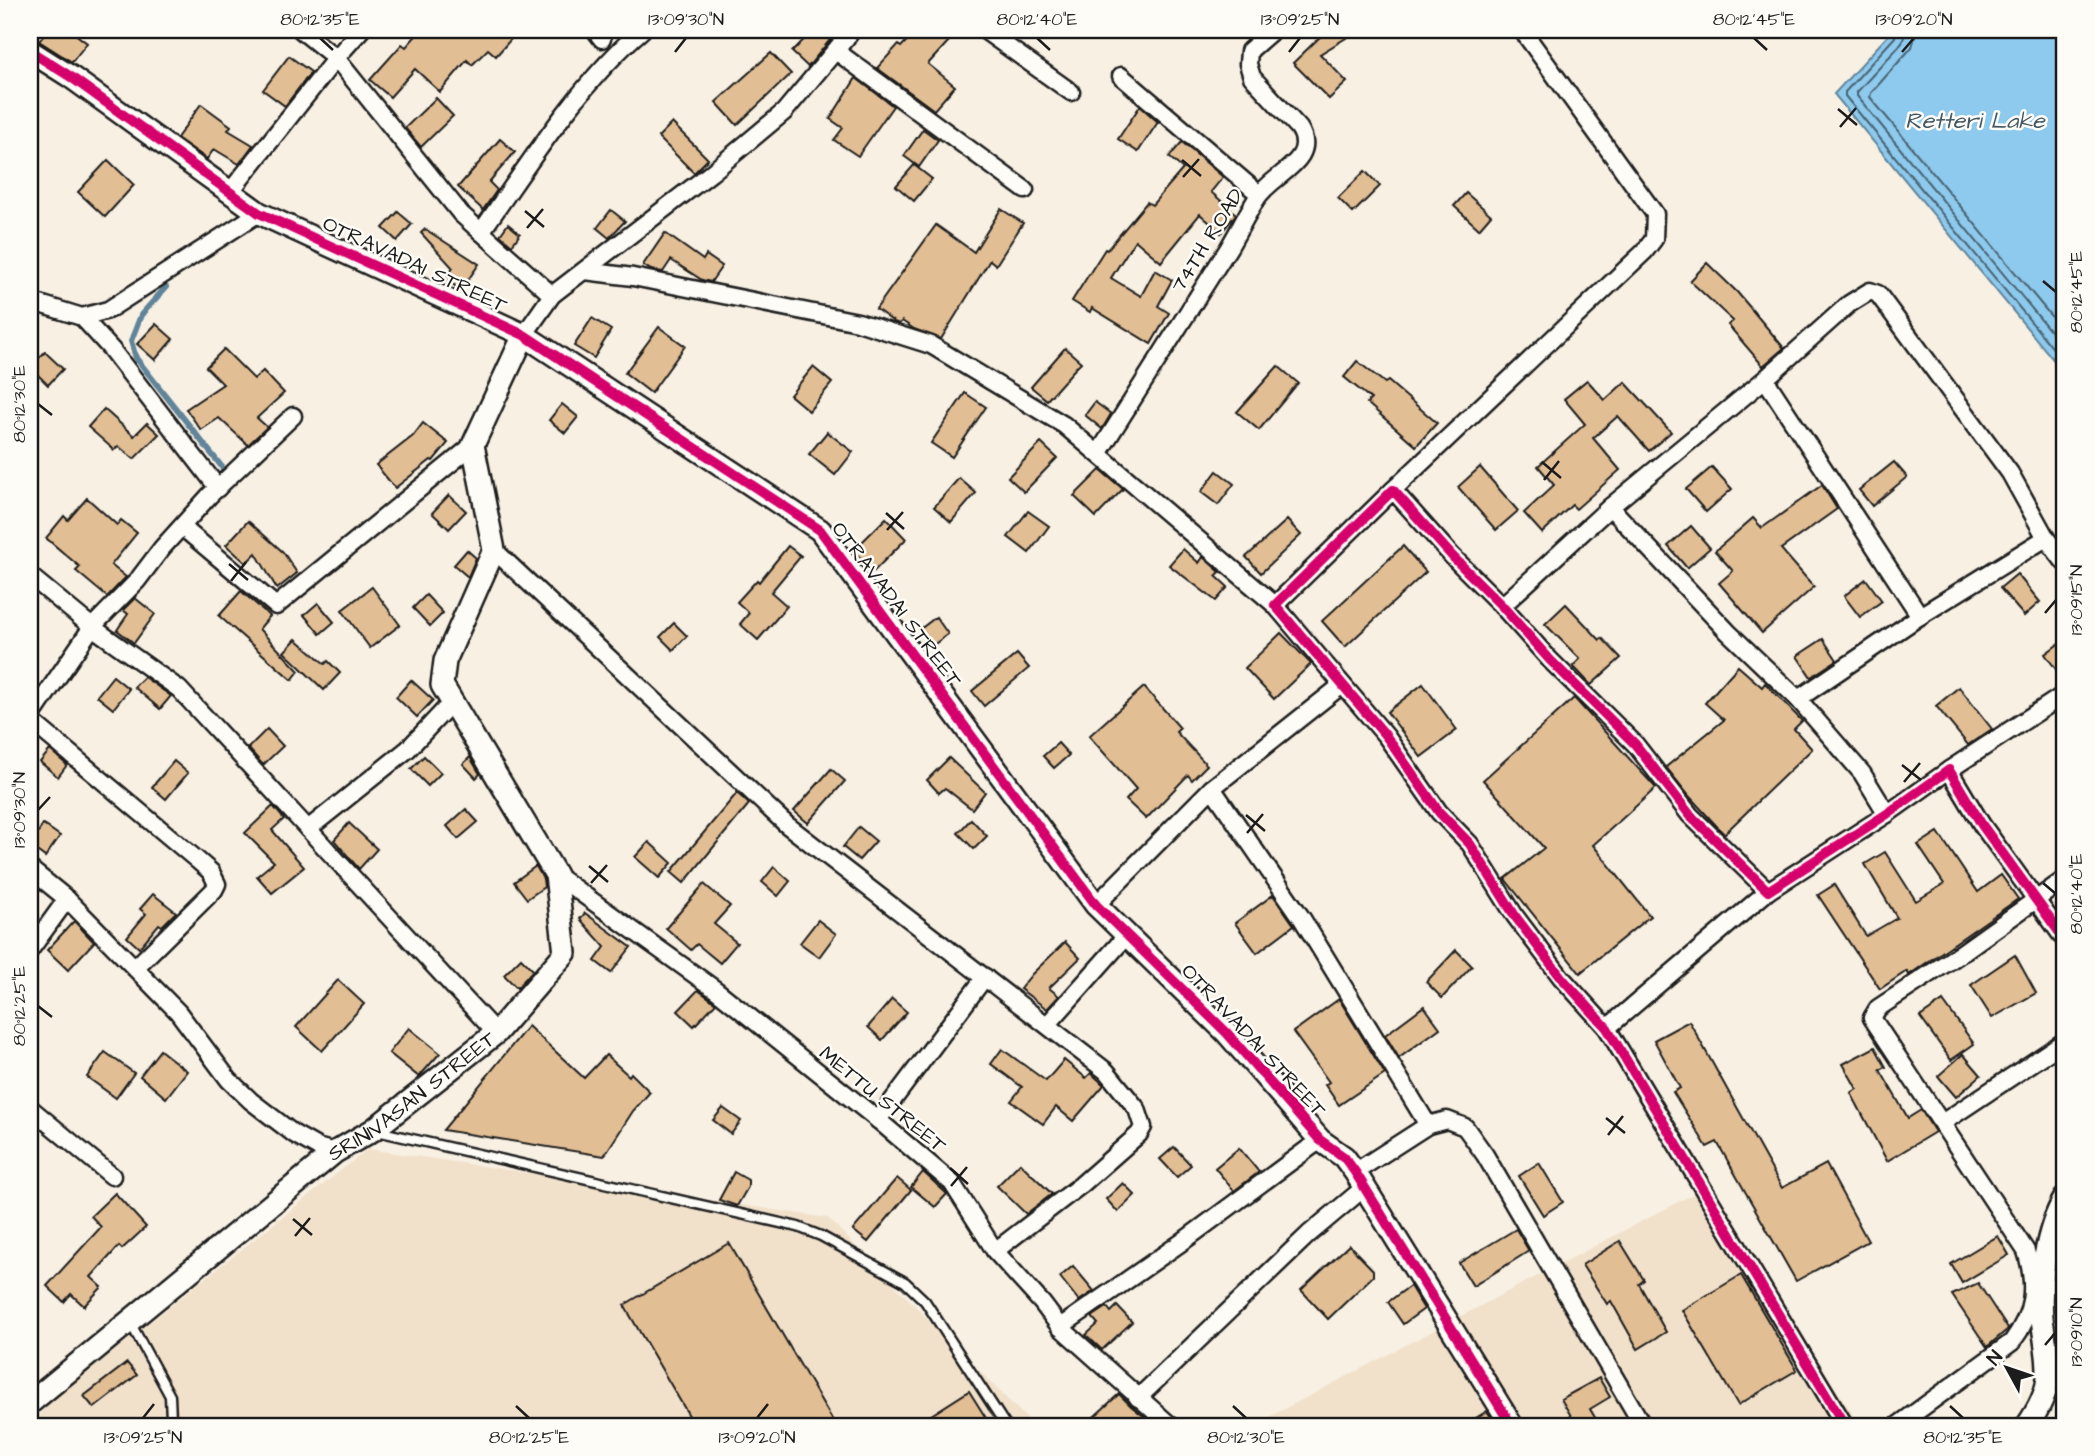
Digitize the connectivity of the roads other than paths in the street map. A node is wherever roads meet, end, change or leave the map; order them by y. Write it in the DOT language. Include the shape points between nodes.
graph roads {
  1 [pos="301,30"];
  2 [pos="360,30"];
  3 [pos="642,30"];
  4 [pos="984,30"];
  5 [pos="1273,30"];
  6 [pos="1522,30"];
  7 [pos="850,31"];
  8 [pos="30,51"];
  9 [pos="836,51"];
  10 [pos="336,58"];
  11 [pos="1121,76"];
  12 [pos="1071,92"];
  13 [pos="1025,190"];
  14 [pos="230,191"];
  15 [pos="1259,194"];
  16 [pos="259,214"];
  17 [pos="481,232"];
  18 [pos="585,271"];
  19 [pos="552,295"];
  20 [pos="30,301"];
  21 [pos="82,317"];
  22 [pos="523,335"];
  23 [pos="1765,379"];
  24 [pos="293,416"];
  25 [pos="472,445"];
  26 [pos="1097,454"];
  27 [pos="218,488"];
  28 [pos="1392,490"];
  29 [pos="1610,508"];
  30 [pos="182,527"];
  31 [pos="2046,538"];
  32 [pos="494,550"];
  33 [pos="2065,562"];
  34 [pos="30,576"];
  35 [pos="1275,605"];
  36 [pos="1502,606"];
  37 [pos="1920,616"];
  38 [pos="92,627"];
  39 [pos="1342,685"];
  40 [pos="2065,694"];
  41 [pos="1798,699"];
  42 [pos="452,702"];
  43 [pos="30,719"];
  44 [pos="1949,770"];
  45 [pos="1212,788"];
  46 [pos="1887,814"];
  47 [pos="308,829"];
  48 [pos="30,869"];
  49 [pos="556,875"];
  50 [pos="2065,879"];
  51 [pos="1768,891"];
  52 [pos="67,899"];
  53 [pos="2034,899"];
  54 [pos="1096,905"];
  55 [pos="1127,935"];
  56 [pos="2065,940"];
  57 [pos="30,950"];
  58 [pos="135,968"];
  59 [pos="985,977"];
  60 [pos="1048,1024"];
  61 [pos="1607,1028"];
  62 [pos="496,1033"];
  63 [pos="2065,1041"];
  64 [pos="30,1108"];
  65 [pos="878,1121"];
  66 [pos="1942,1123"];
  67 [pos="1428,1125"];
  68 [pos="373,1130"];
  69 [pos="1320,1140"];
  70 [pos="335,1152"];
  71 [pos="111,1176"];
  72 [pos="1360,1179"];
  73 [pos="2065,1198"];
  74 [pos="995,1251"];
  75 [pos="130,1321"];
  76 [pos="1060,1327"];
  77 [pos="1138,1398"];
  78 [pos="30,1403"];
  79 [pos="169,1426"];
  80 [pos="1006,1426"];
  81 [pos="1171,1426"];
  82 [pos="1512,1426"];
  83 [pos="1643,1426"];
  84 [pos="1845,1426"];
  85 [pos="1897,1426"];
  86 [pos="2027,1426"];
  1 -- 10 [label="street"];
  2 -- 10 [label="street"];
  3 -- 17 [label="street" via="617,51 583,92"];
  4 -- 12 [label="street"];
  5 -- 15 [label="street, 74TH ROAD" via="1249,51 1248,64 1252,77 1304,136 1305,148"];
  6 -- 28 [label="street" via="1655,214 1654,239"];
  7 -- 9 [label="street"];
  8 -- 14 [label="street, OTRAVADAI STREET"];
  9 -- 13 [label="street"];
  9 -- 18 [label="street" via="784,112"];
  10 -- 14 [label="street"];
  10 -- 17 [label="street" via="461,214"];
  11 -- 15 [label="street"];
  14 -- 16 [label="street, OTRAVADAI STREET"];
  15 -- 26 [label="street, 74TH ROAD"];
  16 -- 21 [label="street" via="108,310"];
  16 -- 22 [label="street, OTRAVADAI STREET"];
  17 -- 19 [label="street"];
  18 -- 19 [label="street"];
  18 -- 26 [label="street" via="833,317 931,345 1064,425"];
  19 -- 22 [label="street"];
  20 -- 21 [label="street"];
  21 -- 27 [label="street"];
  22 -- 25 [label="street"];
  22 -- 54 [label="street, OTRAVADAI STREET" via="820,530"];
  23 -- 29 [label="street"];
  23 -- 31 [label="street" via="1849,304 1870,291 1878,294 2010,473"];
  23 -- 37 [label="street"];
  24 -- 27 [label="street"];
  25 -- 30 [label="street" via="276,606"];
  25 -- 32 [label="street"];
  26 -- 35 [label="street"];
  27 -- 30 [label="street"];
  28 -- 35 [label="street"];
  28 -- 36 [label="street"];
  29 -- 36 [label="street"];
  29 -- 41 [label="street"];
  30 -- 38 [label="street"];
  31 -- 33 [label="street"];
  31 -- 37 [label="street"];
  32 -- 42 [label="street, SRINIVASAN STREET" via="445,660 442,685"];
  32 -- 59 [label="street" via="787,825"];
  34 -- 38 [label="street"];
  35 -- 39 [label="street"];
  36 -- 51 [label="street" via="1635,744 1690,815"];
  37 -- 41 [label="street"];
  38 -- 43 [label="street"];
  38 -- 47 [label="street" via="179,689"];
  39 -- 45 [label="street"];
  39 -- 61 [label="street" via="1386,736 1438,812 1470,844 1515,916 1561,977"];
  40 -- 44 [label="street"];
  41 -- 46 [label="street" via="1862,773"];
  42 -- 47 [label="street" via="408,749"];
  42 -- 49 [label="street, SRINIVASAN STREET"];
  43 -- 58 [label="street" via="216,879 214,890"];
  44 -- 46 [label="street"];
  44 -- 53 [label="street"];
  45 -- 54 [label="street"];
  45 -- 67 [label="street" via="1301,917"];
  46 -- 51 [label="street"];
  47 -- 62 [label="street"];
  48 -- 52 [label="street"];
  49 -- 62 [label="street, SRINIVASAN STREET" via="565,953"];
  49 -- 65 [label="street, METTU STREET" via="716,990"];
  50 -- 53 [label="street"];
  51 -- 61 [label="street"];
  52 -- 57 [label="street"];
  52 -- 58 [label="street"];
  53 -- 56 [label="street"];
  53 -- 66 [label="street" via="1878,1007 1872,1018"];
  54 -- 55 [label="street, OTRAVADAI STREET"];
  55 -- 60 [label="street"];
  55 -- 69 [label="street, OTRAVADAI STREET" via="1227,1033"];
  58 -- 70 [label="street" via="251,1101 294,1134"];
  59 -- 60 [label="street"];
  59 -- 65 [label="street"];
  60 -- 74 [label="street" via="1106,1071 1138,1109 1143,1127 1081,1185"];
  61 -- 84 [label="street"];
  62 -- 68 [label="street, SRINIVASAN STREET"];
  63 -- 66 [label="street"];
  64 -- 71 [label="street"];
  65 -- 74 [label="street, METTU STREET" via="952,1184"];
  66 -- 85 [label="street" via="2026,1251 2033,1301 2012,1342"];
  67 -- 72 [label="street"];
  67 -- 83 [label="street" via="1447,1120 1465,1127 1485,1155"];
  68 -- 70 [label="street, SRINIVASAN STREET"];
  68 -- 80 [label="lane" via="821,1236 905,1282 925,1301"];
  69 -- 72 [label="street, OTRAVADAI STREET" via="1344,1157"];
  69 -- 76 [label="street"];
  70 -- 75 [label="street, SRINIVASAN STREET"];
  72 -- 77 [label="street"];
  72 -- 82 [label="street, OTRAVADAI STREET"];
  73 -- 86 [label="street" via="2046,1251 2042,1313 2048,1378"];
  74 -- 76 [label="street, METTU STREET"];
  75 -- 78 [label="street, SRINIVASAN STREET"];
  75 -- 79 [label="lane" via="170,1396"];
  76 -- 77 [label="street, METTU STREET"];
  77 -- 81 [label="street, METTU STREET"];
}
